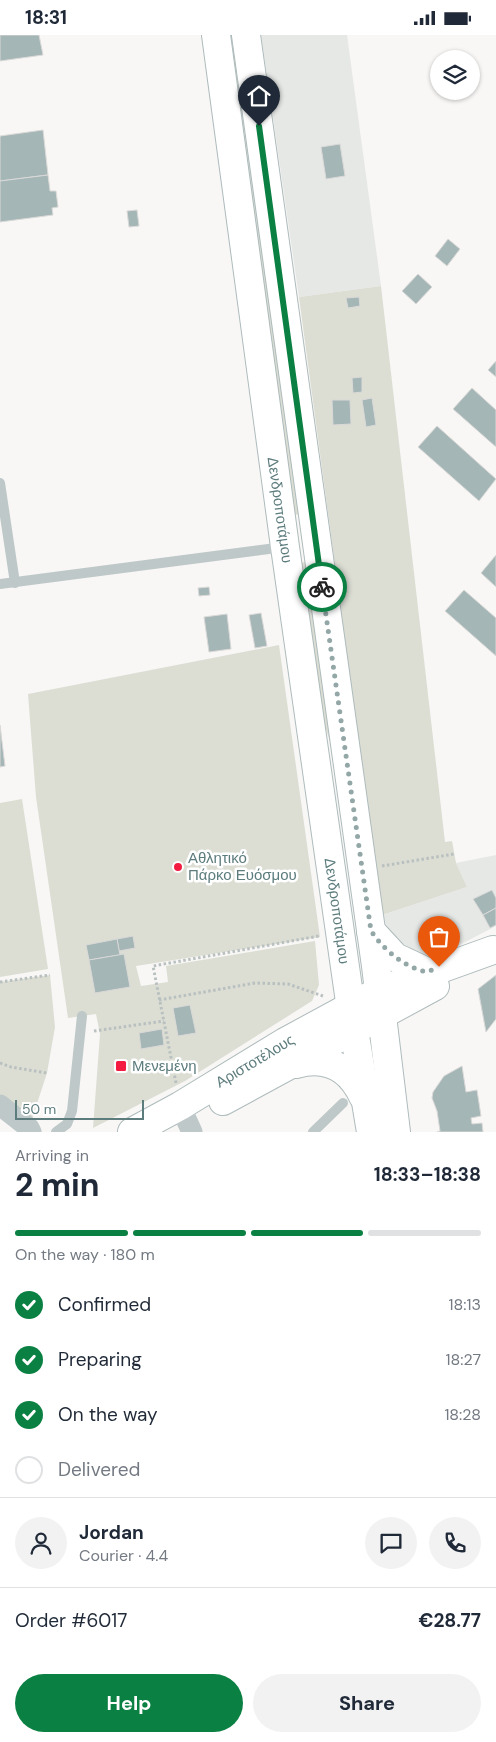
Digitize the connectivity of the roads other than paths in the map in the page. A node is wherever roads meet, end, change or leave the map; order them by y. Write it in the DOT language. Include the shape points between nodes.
graph roads {
  1 [pos="216,35"];
  2 [pos="246,35"];
  3 [pos="0,483"];
  4 [pos="316,543"];
  5 [pos="285,547"];
  6 [pos="15,583"];
  7 [pos="0,584"];
  8 [pos="371,931"];
  9 [pos="495,950"];
  10 [pos="427,972"];
  11 [pos="380,1002"];
  12 [pos="82,1016"];
  13 [pos="352,1018"];
  14 [pos="285,1067"];
  15 [pos="355,1104"];
  16 [pos="0,1105"];
  17 [pos="182,1123"];
  18 [pos="32,1132"];
  19 [pos="56,1132"];
  20 [pos="132,1132"];
  21 [pos="313,1132"];
  22 [pos="371,1132"];
  23 [pos="396,1132"];
  1 -- 5 [label="main road, Δενδροποτάμου"];
  2 -- 4 [label="main road, Δενδροποτάμου"];
  3 -- 6 [label="lane"];
  4 -- 5 [label="main road"];
  4 -- 8 [label="main road, Δενδροποτάμου"];
  5 -- 6 [label="lane"];
  5 -- 13 [label="main road, Δενδροποτάμου"];
  6 -- 7 [label="lane"];
  8 -- 10 [label="main road" via="395,957"];
  8 -- 11 [label="main road, Δενδροποτάμου"];
  9 -- 10 [label="main road"];
  9 -- 11 [label="main road" via="444,981"];
  10 -- 11 [label="main road"];
  11 -- 13 [label="main road, Αριστοτέλους"];
  11 -- 23 [label="main road, Δενδροποτάμου"];
  12 -- 19 [label="lane" via="72,1111 67,1123"];
  13 -- 14 [label="main road, Αριστοτέλους"];
  13 -- 15 [label="main road, Δενδροποτάμου"];
  13 -- 17 [label="main road, Αριστοτέλους"];
  14 -- 15 [label="main road" via="310,1061 334,1064 352,1077"];
  14 -- 17 [label="main road, Αριστοτέλους"];
  15 -- 21 [label="lane"];
  15 -- 22 [label="main road, Δενδροποτάμου"];
  16 -- 18 [label="street"];
  17 -- 20 [label="main road, Αριστοτέλους"];
}
